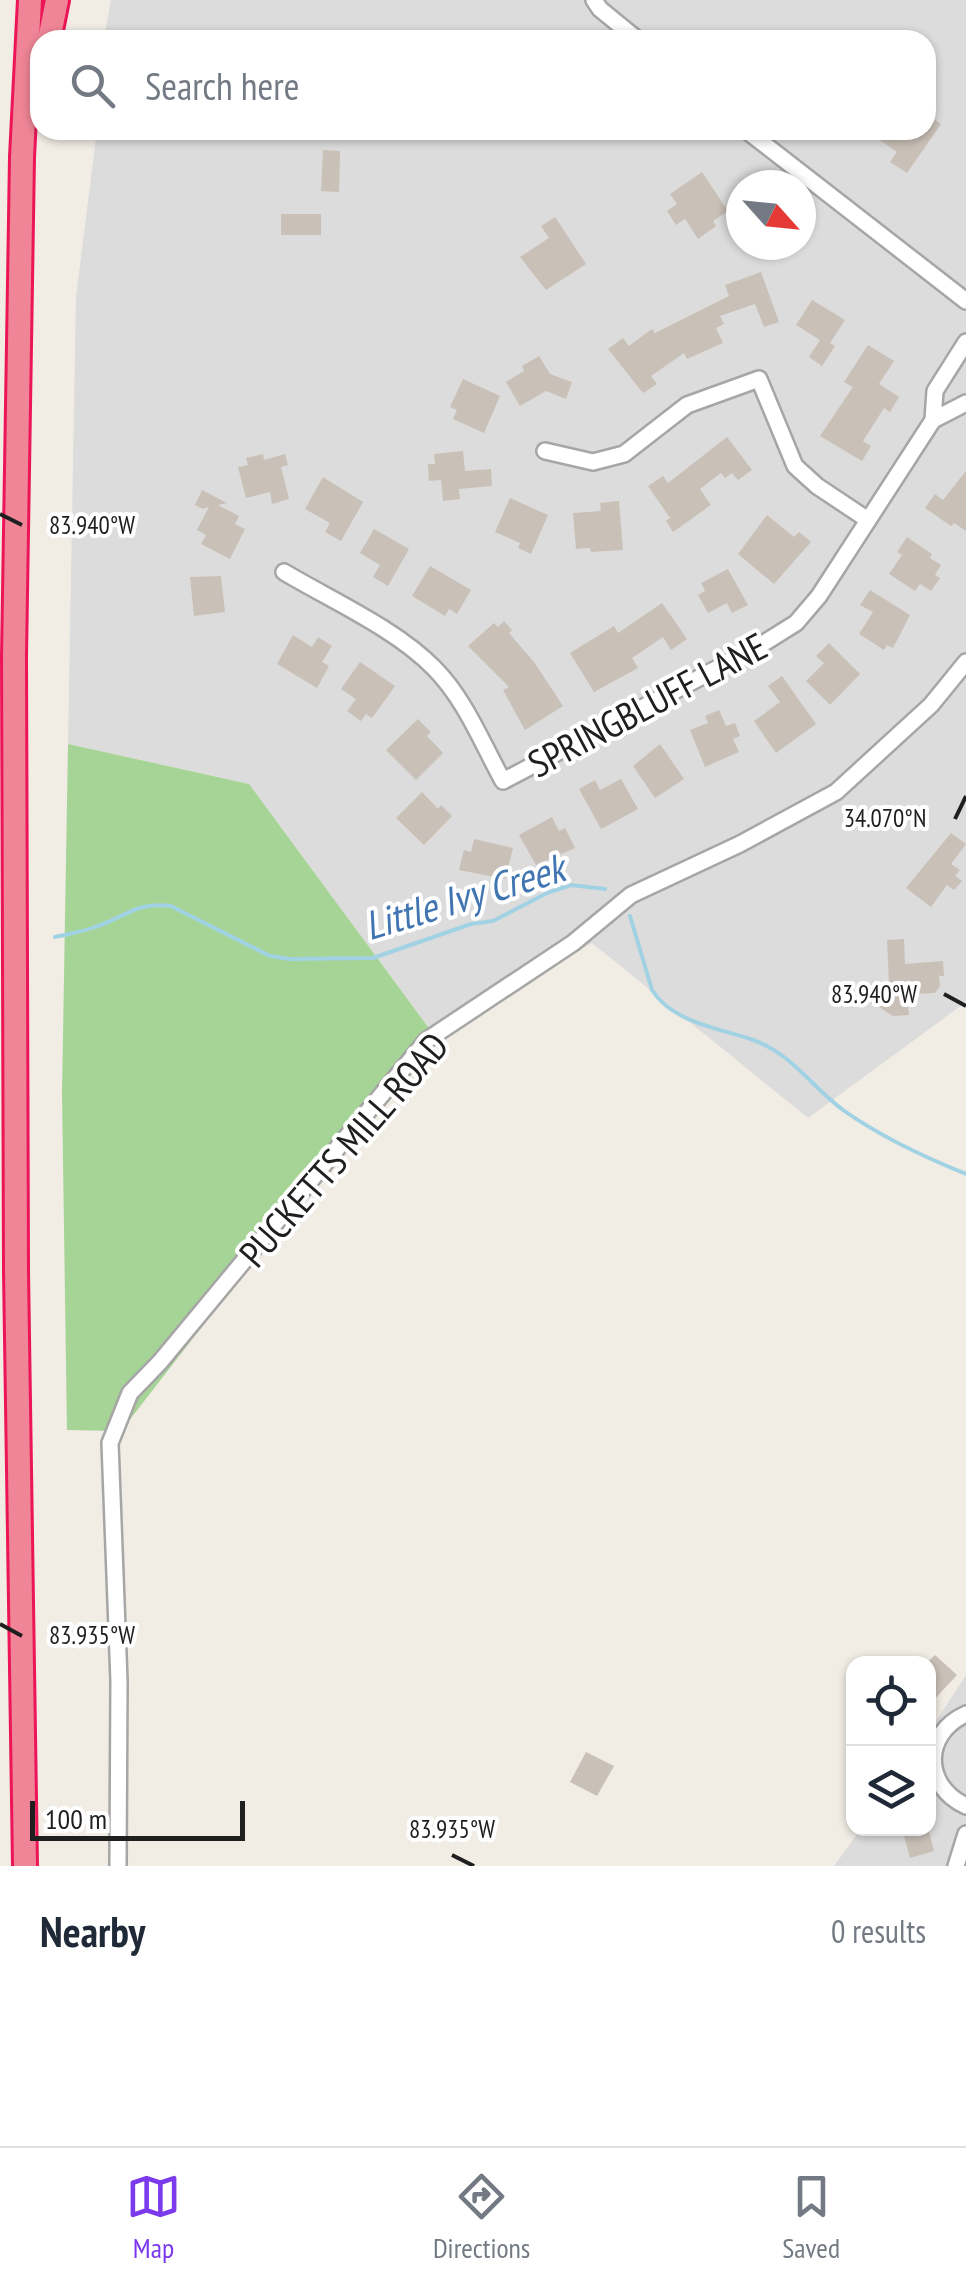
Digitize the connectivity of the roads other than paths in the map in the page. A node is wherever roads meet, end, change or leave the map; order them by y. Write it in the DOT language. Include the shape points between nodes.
graph roads {
  1 [pos="30,0"];
  2 [pos="57,0"];
  3 [pos="594,0"];
  4 [pos="52,30"];
  5 [pos="626,30"];
  6 [pos="30,130"];
  7 [pos="759,140"];
  8 [pos="22,158"];
  9 [pos="966,302"];
  10 [pos="966,342"];
  11 [pos="960,364"];
  12 [pos="966,403"];
  13 [pos="934,420"];
  14 [pos="545,451"];
  15 [pos="868,520"];
  16 [pos="284,572"];
  17 [pos="966,662"];
  18 [pos="966,1714"];
  19 [pos="966,1806"];
  20 [pos="966,1834"];
  21 [pos="25,1866"];
  22 [pos="118,1866"];
  23 [pos="956,1866"];
  1 -- 8 [label="highway"];
  2 -- 4 [label="highway"];
  3 -- 5 [label="street"];
  6 -- 8 [label="highway"];
  7 -- 9 [label="street"];
  8 -- 21 [label="highway" via="14,656"];
  10 -- 11 [label="street, SPRINGBLUFF LANE"];
  11 -- 13 [label="street, SPRINGBLUFF LANE" via="936,391"];
  12 -- 13 [label="street, SPRINGBLUFF LANE"];
  13 -- 15 [label="street, SPRINGBLUFF LANE"];
  14 -- 15 [label="street" via="593,462 624,454 687,405 759,379 795,466"];
  15 -- 16 [label="street, SPRINGBLUFF LANE" via="796,623 503,781 434,668"];
  17 -- 22 [label="street, PUCKETTS MILL ROAD" via="931,705 836,792 631,895 573,943 426,1040 130,1393 110,1444"];
  18 -- 19 [label="street" via="952,1720 932,1756 938,1780 951,1799"];
  20 -- 23 [label="street"];
}
